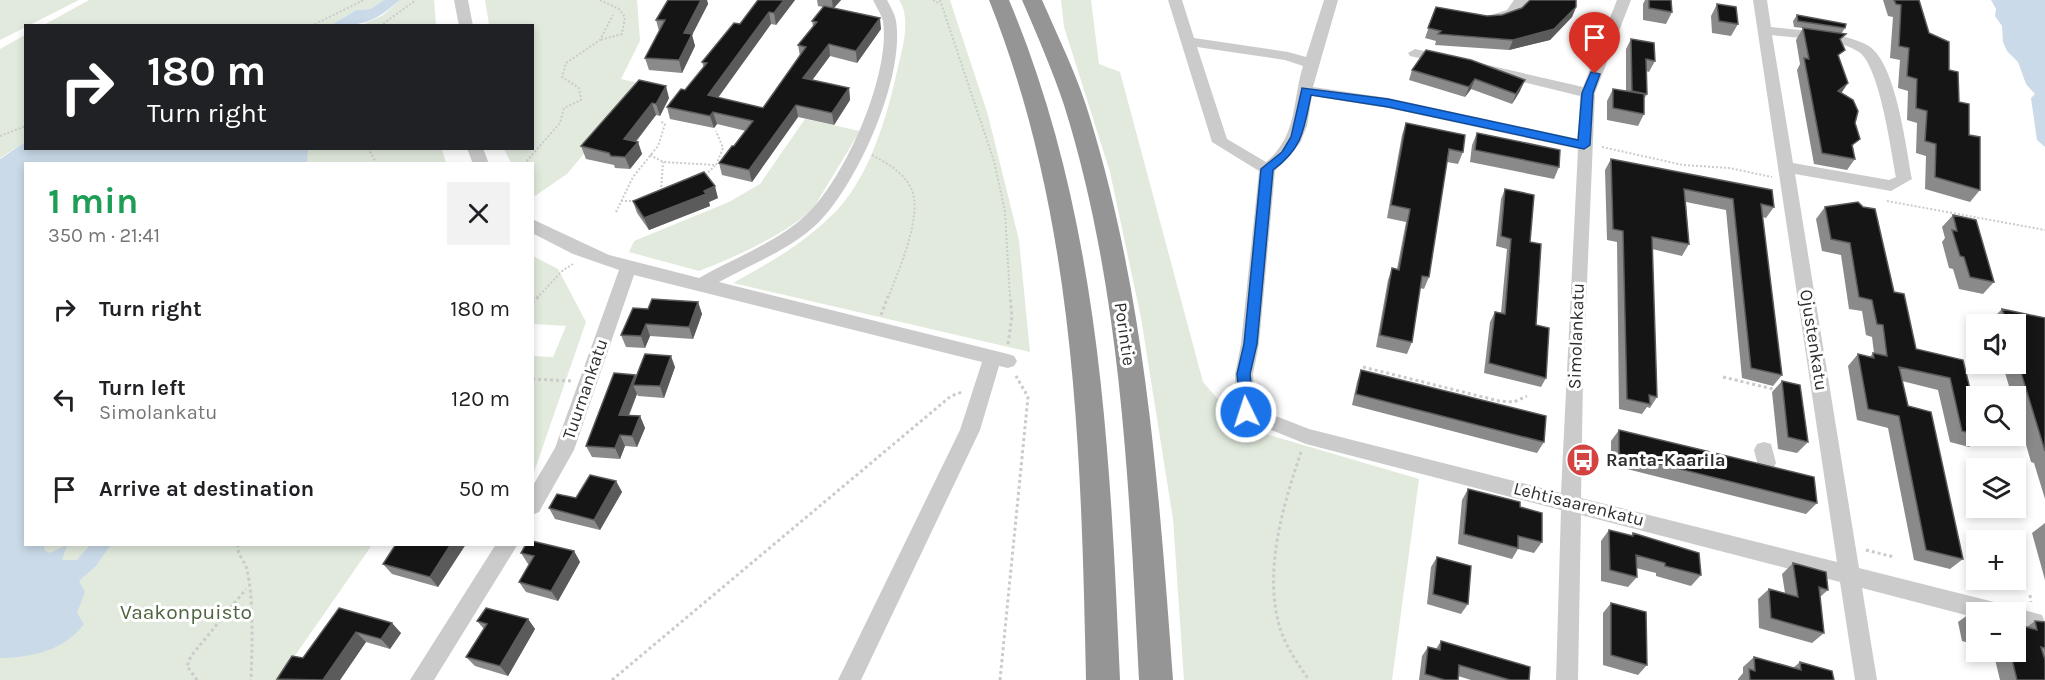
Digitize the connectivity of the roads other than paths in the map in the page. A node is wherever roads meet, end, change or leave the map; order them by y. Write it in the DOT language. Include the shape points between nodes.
graph roads {
  1 [pos="461,0"];
  2 [pos="880,0"];
  3 [pos="999,0"];
  4 [pos="1032,0"];
  5 [pos="1175,0"];
  6 [pos="1331,0"];
  7 [pos="1521,0"];
  8 [pos="1624,0"];
  9 [pos="1760,0"];
  10 [pos="1483,20"];
  11 [pos="466,24"];
  12 [pos="1765,30"];
  13 [pos="1188,41"];
  14 [pos="1415,53"];
  15 [pos="1311,64"];
  16 [pos="1306,90"];
  17 [pos="1588,93"];
  18 [pos="1584,144"];
  19 [pos="1267,169"];
  20 [pos="1788,174"];
  21 [pos="534,226"];
  22 [pos="628,268"];
  23 [pos="702,284"];
  24 [pos="534,502"];
  25 [pos="1572,502"];
  26 [pos="507,546"];
  27 [pos="1851,574"];
  28 [pos="1966,605"];
  29 [pos="421,680"];
  30 [pos="849,680"];
  31 [pos="1103,680"];
  32 [pos="1156,680"];
  33 [pos="1567,680"];
  34 [pos="1866,680"];
  1 -- 11 [label="street"];
  2 -- 23 [label="street" via="889,12 891,58 856,148 824,204 813,219"];
  3 -- 31 [label="highway" via="1041,118 1058,184 1075,284 1092,428"];
  4 -- 32 [label="highway, Porintie" via="1079,117 1117,275 1139,435"];
  5 -- 13 [label="street"];
  6 -- 15 [label="street"];
  7 -- 10 [label="street" via="1513,13"];
  8 -- 17 [label="street, Simolankatu"];
  9 -- 12 [label="street, Ojustenkatu"];
  12 -- 20 [label="street, Ojustenkatu"];
  12 -- 20 [label="street" via="1851,44 1868,52 1882,76 1888,109 1896,125 1904,179 1891,186"];
  13 -- 15 [label="street" via="1288,56"];
  13 -- 19 [label="street" via="1220,142"];
  14 -- 17 [label="street"];
  15 -- 16 [label="street"];
  16 -- 18 [label="street"];
  16 -- 19 [label="street" via="1297,137 1286,155"];
  17 -- 18 [label="street, Simolankatu"];
  18 -- 25 [label="street, Simolankatu"];
  19 -- 25 [label="street, Lehtisaarenkatu" via="1244,374 1246,412 1306,436"];
  20 -- 27 [label="street, Ojustenkatu"];
  21 -- 22 [label="street" via="550,237"];
  22 -- 23 [label="street"];
  22 -- 24 [label="street, Tuurnankatu" via="564,450"];
  23 -- 30 [label="street" via="848,328 877,328 1001,359 982,392 970,430"];
  25 -- 27 [label="street, Lehtisaarenkatu"];
  25 -- 33 [label="street, Simolankatu"];
  26 -- 29 [label="street"];
  27 -- 28 [label="street, Lehtisaarenkatu"];
  27 -- 34 [label="street, Ojustenkatu"];
}
